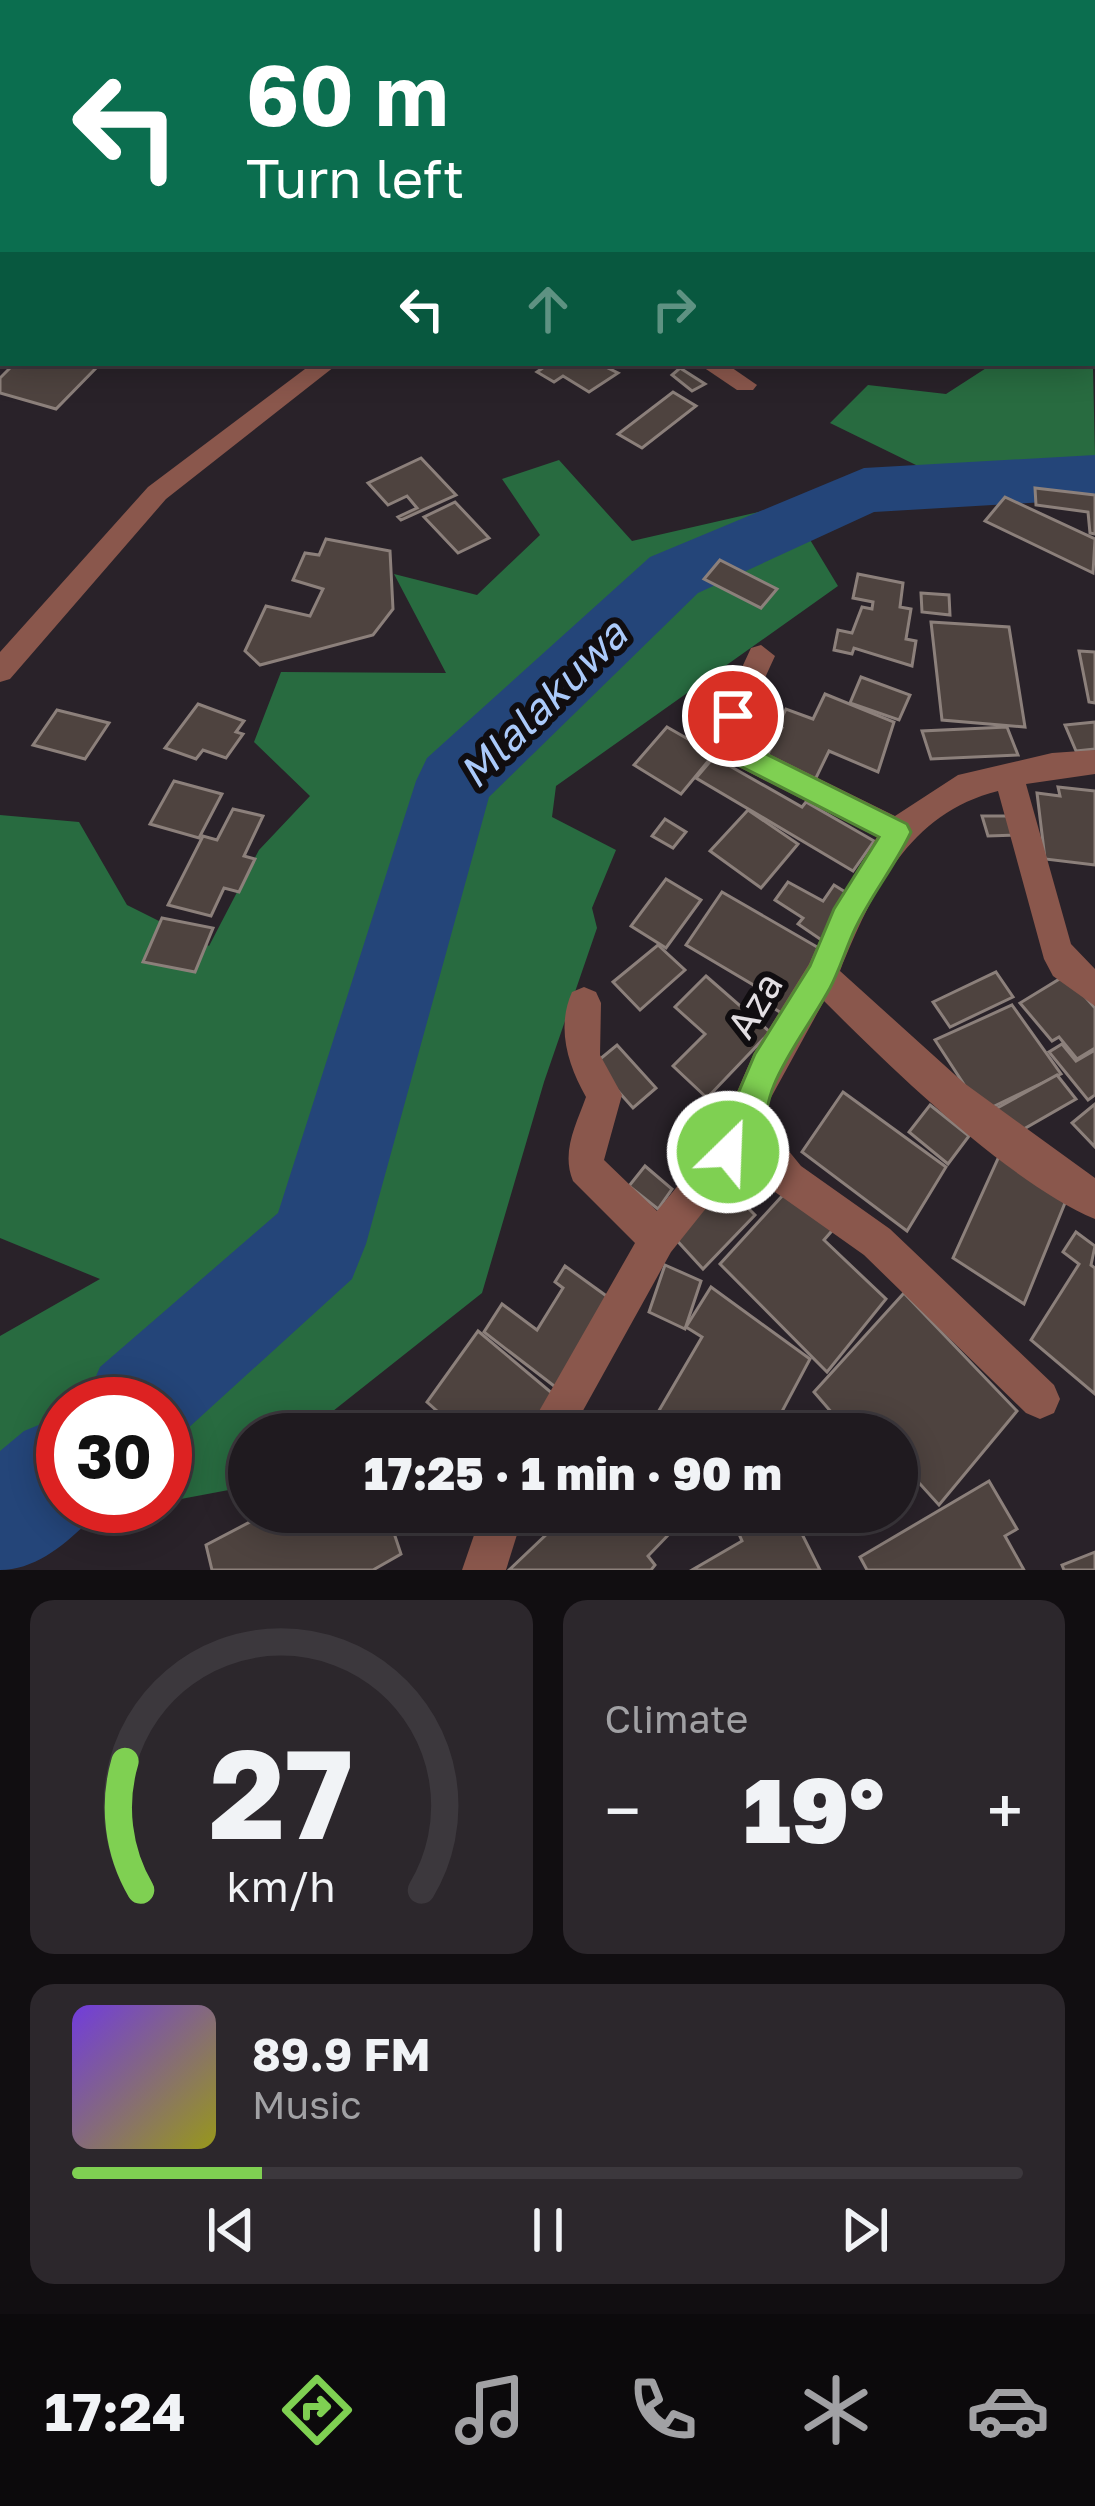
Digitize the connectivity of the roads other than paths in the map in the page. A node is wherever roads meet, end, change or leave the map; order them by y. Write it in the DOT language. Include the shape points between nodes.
graph roads {
  1 [pos="324,366"];
  2 [pos="713,366"];
  3 [pos="745,385"];
  4 [pos="761,656"];
  5 [pos="0,671"];
  6 [pos="1095,762"];
  7 [pos="1008,774"];
  8 [pos="897,832"];
  9 [pos="821,975"];
  10 [pos="1095,990"];
  11 [pos="584,1003"];
  12 [pos="752,1123"];
  13 [pos="1095,1200"];
  14 [pos="658,1239"];
  15 [pos="1040,1400"];
  16 [pos="559,1413"];
  17 [pos="495,1533"];
  18 [pos="484,1570"];
  1 -- 5 [label="street" via="157,494"];
  2 -- 3 [label="street"];
  4 -- 8 [label="street" via="733,716 747,757"];
  6 -- 7 [label="street, Aza"];
  7 -- 8 [label="street, Aza" via="958,788"];
  7 -- 10 [label="street" via="1056,948"];
  8 -- 9 [label="street, Aza"];
  9 -- 12 [label="street, Aza" via="766,1065 750,1103"];
  9 -- 13 [label="street" via="888,1042"];
  11 -- 14 [label="street" via="583,1058 604,1095 586,1168"];
  12 -- 14 [label="street"];
  12 -- 15 [label="street" via="788,1178 877,1242"];
  14 -- 16 [label="street"];
  17 -- 18 [label="street"];
}
